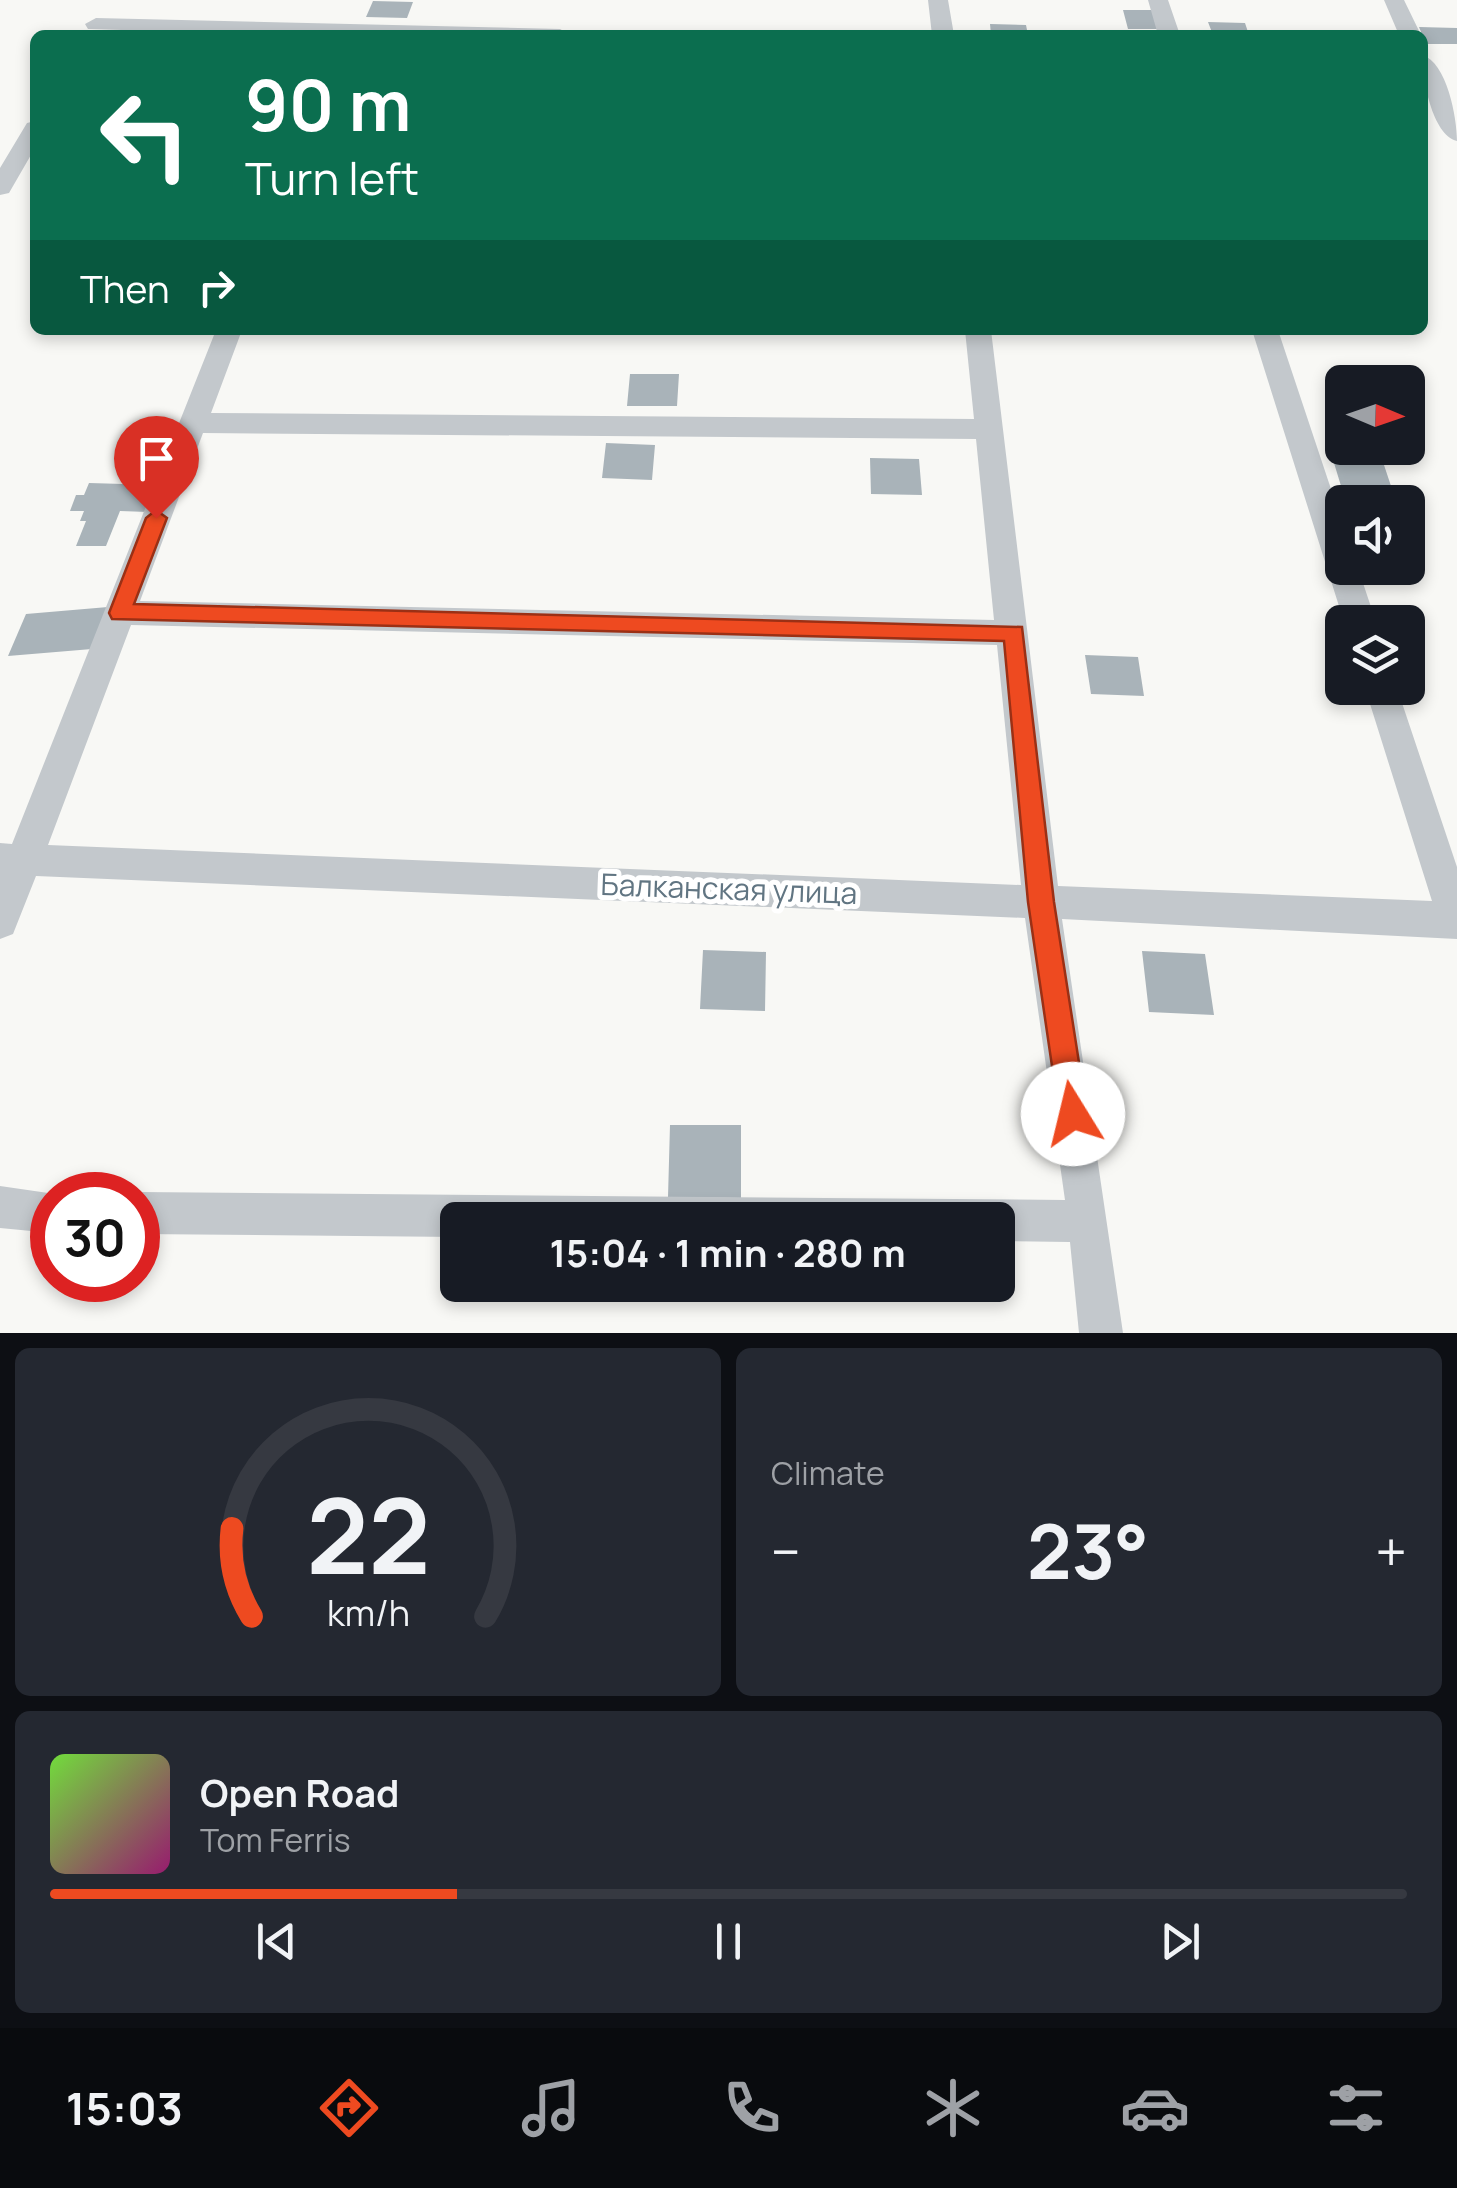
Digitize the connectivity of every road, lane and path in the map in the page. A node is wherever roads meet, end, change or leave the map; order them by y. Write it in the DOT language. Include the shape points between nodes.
graph roads {
  1 [pos="111,0"];
  2 [pos="938,0"];
  3 [pos="1158,0"];
  4 [pos="1394,0"];
  5 [pos="93,30"];
  6 [pos="942,30"];
  7 [pos="1167,30"];
  8 [pos="1408,30"];
  9 [pos="1428,74"];
  10 [pos="1457,134"];
  11 [pos="30,137"];
  12 [pos="0,188"];
  13 [pos="227,335"];
  14 [pos="979,335"];
  15 [pos="1267,335"];
  16 [pos="193,423"];
  17 [pos="989,429"];
  18 [pos="1354,605"];
  19 [pos="120,613"];
  20 [pos="1014,633"];
  21 [pos="1387,705"];
  22 [pos="12,859"];
  23 [pos="1041,902"];
  24 [pos="1457,920"];
  25 [pos="0,922"];
  26 [pos="0,1208"];
  27 [pos="30,1210"];
  28 [pos="160,1213"];
  29 [pos="440,1215"];
  30 [pos="1015,1220"];
  31 [pos="1089,1221"];
  32 [pos="1101,1333"];
  1 -- 5 [label="street"];
  2 -- 6 [label="street"];
  3 -- 7 [label="street"];
  4 -- 8 [label="street"];
  9 -- 10 [label="street"];
  11 -- 12 [label="street"];
  13 -- 16 [label="street"];
  14 -- 17 [label="street"];
  15 -- 18 [label="street"];
  16 -- 17 [label="street"];
  16 -- 19 [label="street"];
  17 -- 20 [label="street"];
  19 -- 20 [label="street"];
  19 -- 22 [label="street"];
  20 -- 23 [label="street"];
  21 -- 24 [label="street"];
  22 -- 23 [label="street, Балканская улица"];
  22 -- 25 [label="street"];
  23 -- 24 [label="street, Балканская улица"];
  23 -- 31 [label="street"];
  26 -- 27 [label="street"];
  28 -- 29 [label="street"];
  30 -- 31 [label="street"];
  31 -- 32 [label="street"];
}
